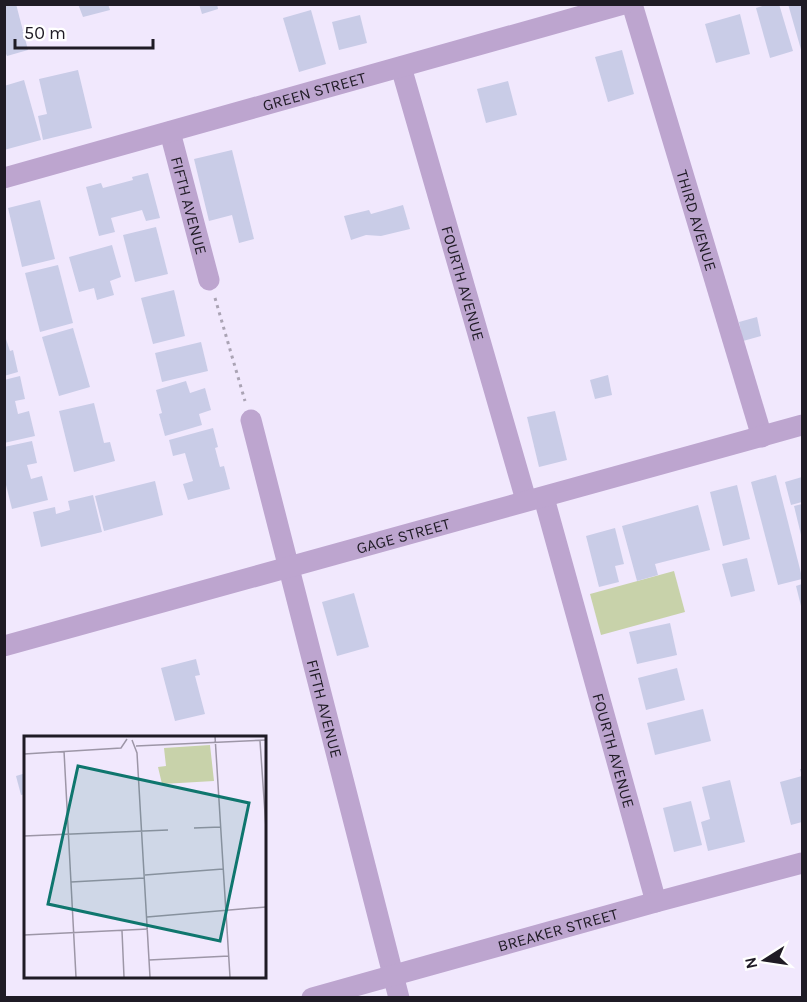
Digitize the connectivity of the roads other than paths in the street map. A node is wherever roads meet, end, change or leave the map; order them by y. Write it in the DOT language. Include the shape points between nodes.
graph roads {
  1 [pos="624,4"];
  2 [pos="632,4"];
  3 [pos="401,67"];
  4 [pos="170,132"];
  5 [pos="4,178"];
  6 [pos="209,280"];
  7 [pos="251,420"];
  8 [pos="802,425"];
  9 [pos="762,437"];
  10 [pos="535,499"];
  11 [pos="288,567"];
  12 [pos="4,646"];
  13 [pos="802,863"];
  14 [pos="656,902"];
  15 [pos="394,976"];
  16 [pos="312,998"];
  17 [pos="399,998"];
  1 -- 3 [label="street, GREEN STREET"];
  2 -- 9 [label="street, THIRD AVENUE"];
  3 -- 4 [label="street, GREEN STREET"];
  3 -- 10 [label="street, FOURTH AVENUE"];
  4 -- 5 [label="street, GREEN STREET"];
  4 -- 6 [label="street, FIFTH AVENUE"];
  7 -- 11 [label="street, FIFTH AVENUE"];
  8 -- 9 [label="street, GAGE STREET"];
  9 -- 10 [label="street, GAGE STREET"];
  10 -- 11 [label="street, GAGE STREET"];
  10 -- 14 [label="street, FOURTH AVENUE"];
  11 -- 12 [label="street, GAGE STREET"];
  11 -- 15 [label="street, FIFTH AVENUE"];
  13 -- 14 [label="street, BREAKER STREET"];
  14 -- 15 [label="street, BREAKER STREET"];
  15 -- 16 [label="street, BREAKER STREET"];
  15 -- 17 [label="street, FIFTH AVENUE"];
}
